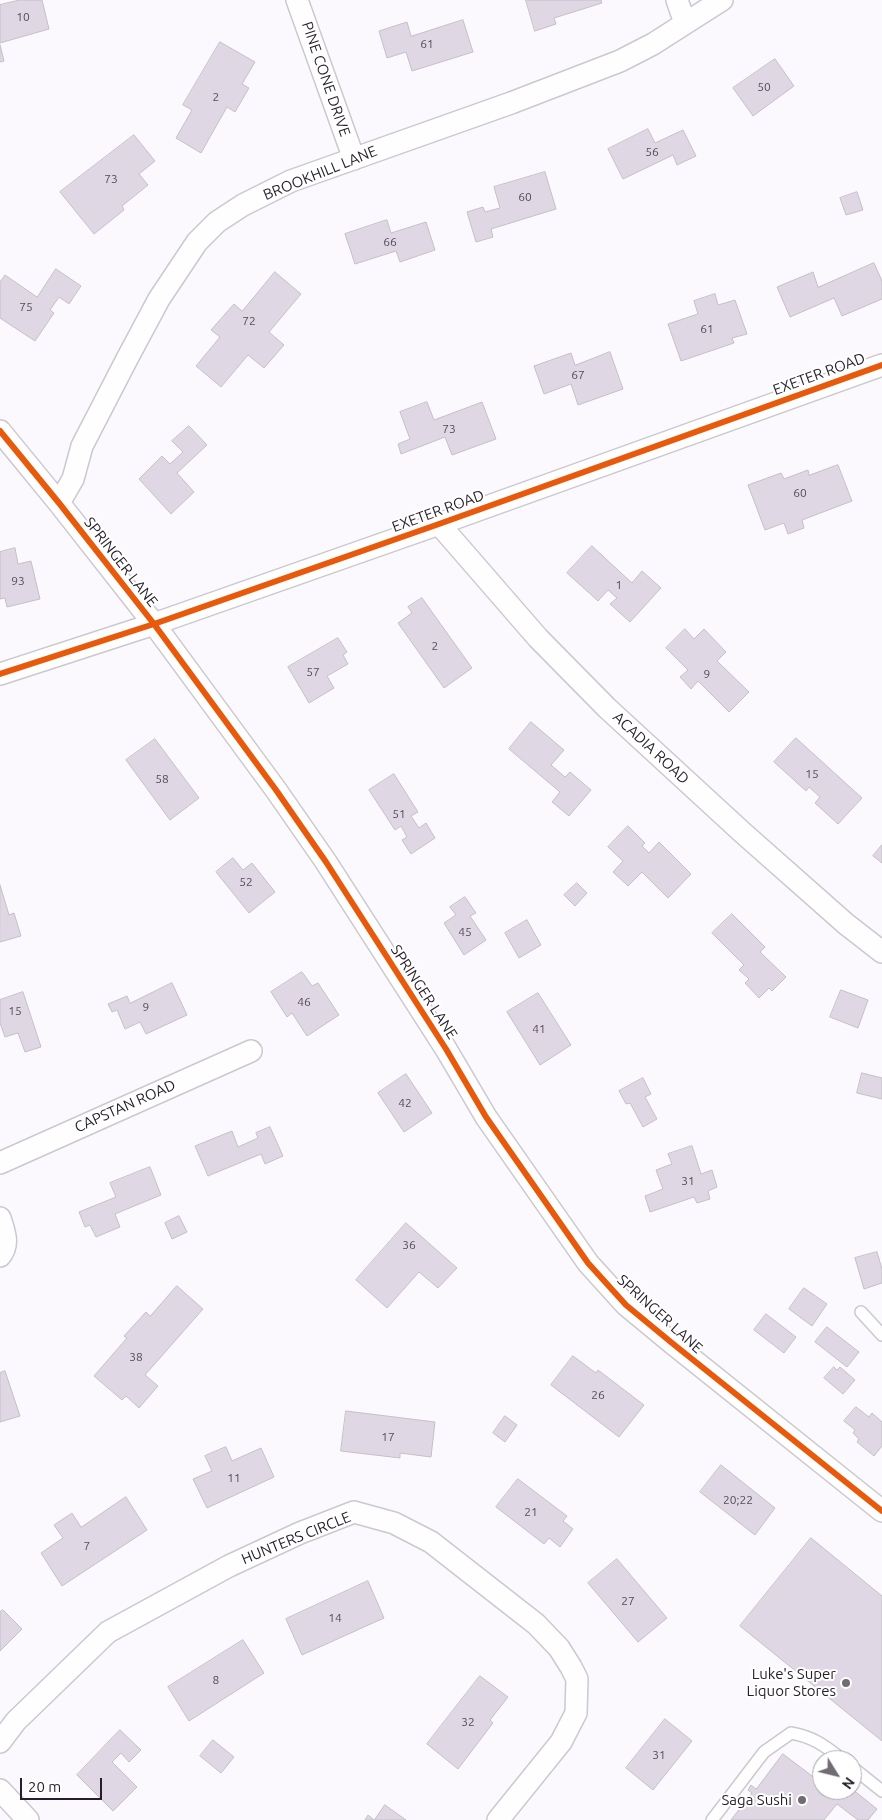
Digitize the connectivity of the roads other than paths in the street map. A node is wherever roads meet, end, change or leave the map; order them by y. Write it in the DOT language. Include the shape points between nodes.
graph roads {
  1 [pos="297,0"];
  2 [pos="677,0"];
  3 [pos="722,0"];
  4 [pos="685,23"];
  5 [pos="354,159"];
  6 [pos="882,365"];
  7 [pos="0,431"];
  8 [pos="60,502"];
  9 [pos="439,524"];
  10 [pos="154,624"];
  11 [pos="0,674"];
  12 [pos="882,952"];
  13 [pos="251,1051"];
  14 [pos="0,1163"];
  15 [pos="0,1218"];
  16 [pos="0,1256"];
  17 [pos="862,1312"];
  18 [pos="882,1335"];
  19 [pos="882,1511"];
  20 [pos="0,1742"];
  21 [pos="830,1750"];
  22 [pos="862,1775"];
  23 [pos="0,1790"];
  24 [pos="882,1791"];
  25 [pos="28,1820"];
  26 [pos="498,1820"];
  27 [pos="712,1820"];
  1 -- 5 [label="street, PINE CONE DRIVE"];
  2 -- 4 [label="street"];
  3 -- 4 [label="street, BROOKHILL LANE"];
  4 -- 5 [label="street, BROOKHILL LANE" via="620,61"];
  5 -- 8 [label="street, BROOKHILL LANE" via="291,181 243,204 216,222 197,242 159,299 128,356 82,446 73,479"];
  6 -- 9 [label="street, EXETER ROAD"];
  7 -- 8 [label="street, SPRINGER LANE"];
  8 -- 10 [label="street, SPRINGER LANE"];
  9 -- 10 [label="street, EXETER ROAD"];
  9 -- 12 [label="street, ACADIA ROAD" via="538,638 607,708 743,833"];
  10 -- 11 [label="street, EXETER ROAD"];
  10 -- 19 [label="street, SPRINGER LANE" via="326,862 446,1048 486,1117 588,1263 626,1305"];
  13 -- 14 [label="street, CAPSTAN ROAD"];
  15 -- 16 [label="street" via="6,1241"];
  17 -- 18 [label="lane"];
  20 -- 26 [label="street, HUNTERS CIRCLE" via="16,1721 108,1632 229,1566 354,1512 394,1523 431,1542 536,1624 559,1648 571,1667 577,1680 576,1713 561,1742"];
  21 -- 27 [label="lane" via="805,1735 791,1733 764,1752"];
  22 -- 24 [label="lane"];
  23 -- 25 [label="street"];
}
